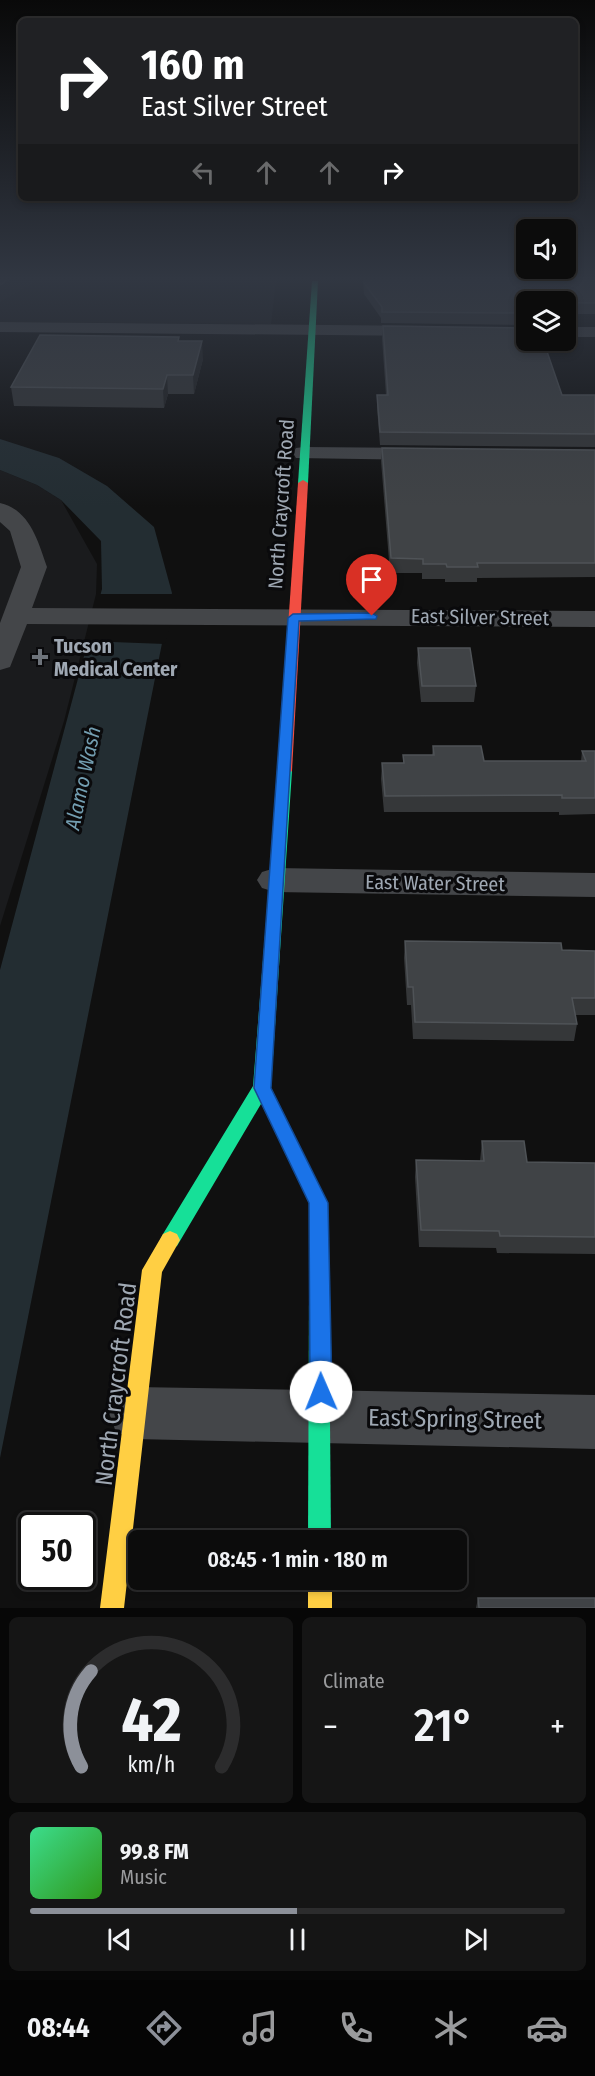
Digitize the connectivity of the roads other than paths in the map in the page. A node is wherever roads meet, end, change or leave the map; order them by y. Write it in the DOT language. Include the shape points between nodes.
graph roads {
  1 [pos="310,356"];
  2 [pos="304,453"];
  3 [pos="446,454"];
  4 [pos="0,510"];
  5 [pos="17,616"];
  6 [pos="293,618"];
  7 [pos="595,619"];
  8 [pos="0,661"];
  9 [pos="276,880"];
  10 [pos="595,885"];
  11 [pos="262,1088"];
  12 [pos="135,1413"];
  13 [pos="321,1416"];
  14 [pos="595,1422"];
  15 [pos="320,1530"];
  16 [pos="320,1590"];
  17 [pos="112,1608"];
  18 [pos="320,1608"];
  1 -- 2 [label="main road, North Craycroft Road"];
  2 -- 3 [label="street"];
  2 -- 6 [label="main road, North Craycroft Road"];
  4 -- 5 [label="street" via="21,528 34,567"];
  5 -- 6 [label="street, East Silver Street"];
  5 -- 8 [label="street"];
  6 -- 7 [label="street, East Silver Street"];
  6 -- 9 [label="main road, North Craycroft Road"];
  9 -- 10 [label="street, East Water Street"];
  9 -- 11 [label="main road, North Craycroft Road"];
  11 -- 12 [label="main road, North Craycroft Road" via="152,1270"];
  11 -- 13 [label="main road" via="319,1203"];
  12 -- 13 [label="street, East Spring Street"];
  12 -- 17 [label="main road, North Craycroft Road"];
  13 -- 14 [label="street, East Spring Street"];
  13 -- 15 [label="main road"];
  16 -- 18 [label="main road"];
}
